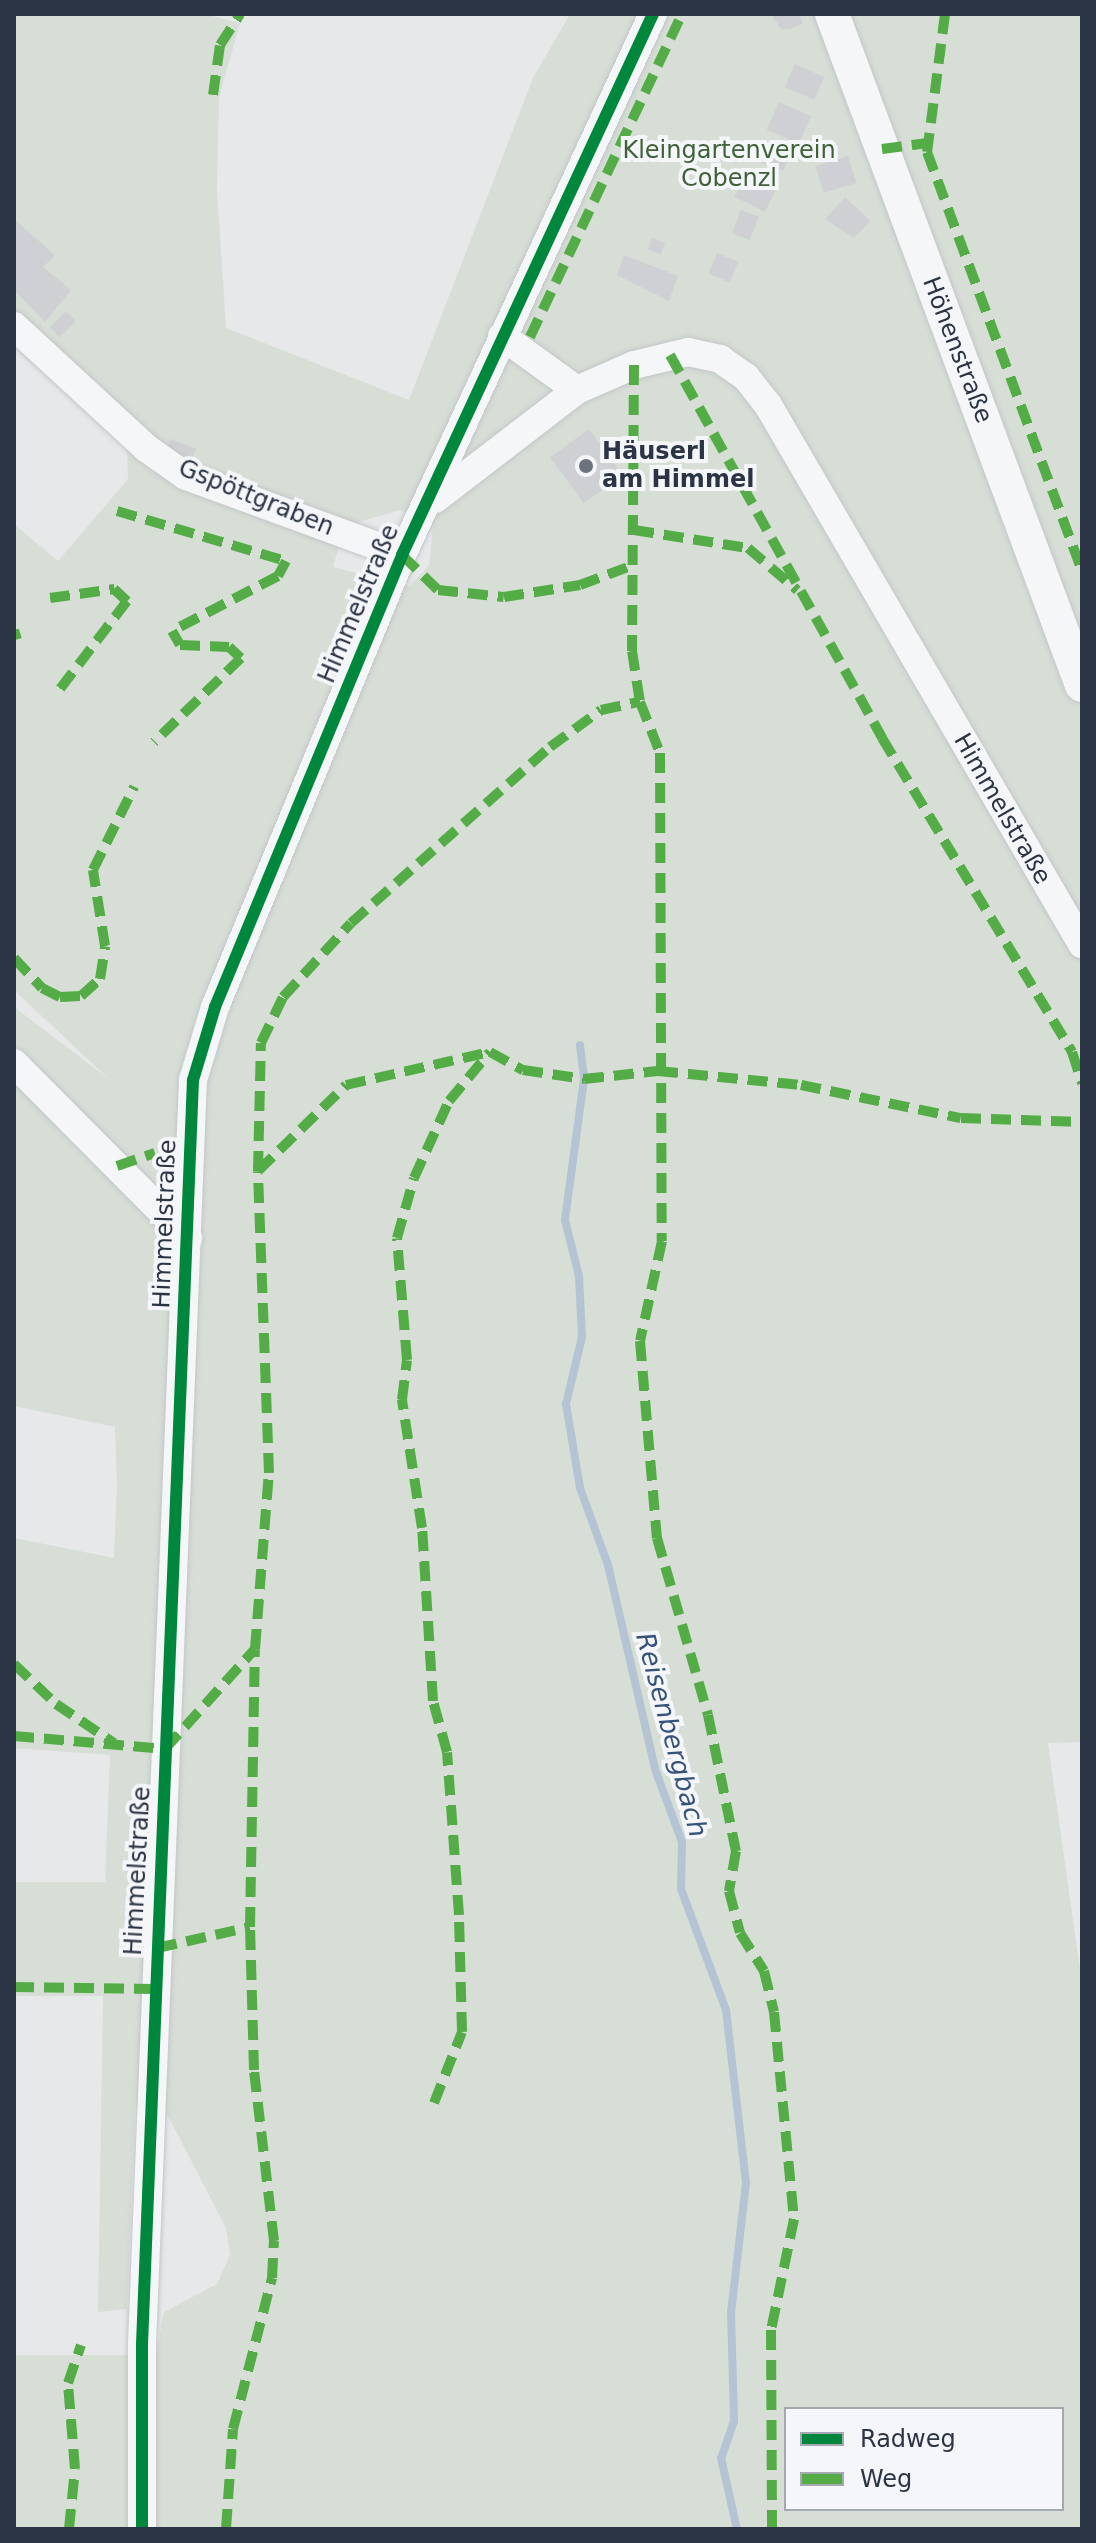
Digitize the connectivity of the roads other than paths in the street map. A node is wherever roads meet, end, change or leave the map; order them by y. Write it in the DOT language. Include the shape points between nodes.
graph roads {
  1 [pos="653,14"];
  2 [pos="832,14"];
  3 [pos="14,326"];
  4 [pos="502,336"];
  5 [pos="577,390"];
  6 [pos="426,509"];
  7 [pos="402,555"];
  8 [pos="1082,685"];
  9 [pos="1082,944"];
  10 [pos="14,1063"];
  11 [pos="188,1238"];
  12 [pos="142,2529"];
  1 -- 4 [label="street, Himmelstraße"];
  2 -- 8 [label="street, Höhenstraße"];
  3 -- 7 [label="street, Gspöttgraben" via="146,448 186,476"];
  4 -- 5 [label="street"];
  4 -- 6 [label="street, Himmelstraße"];
  5 -- 6 [label="street, Himmelstraße"];
  5 -- 9 [label="street, Himmelstraße" via="634,365 688,352 720,359 746,377 768,405"];
  6 -- 7 [label="street, Himmelstraße"];
  7 -- 11 [label="street, Himmelstraße" via="203,1039 193,1080"];
  10 -- 11 [label="street"];
  11 -- 12 [label="street, Himmelstraße" via="142,2344"];
}
